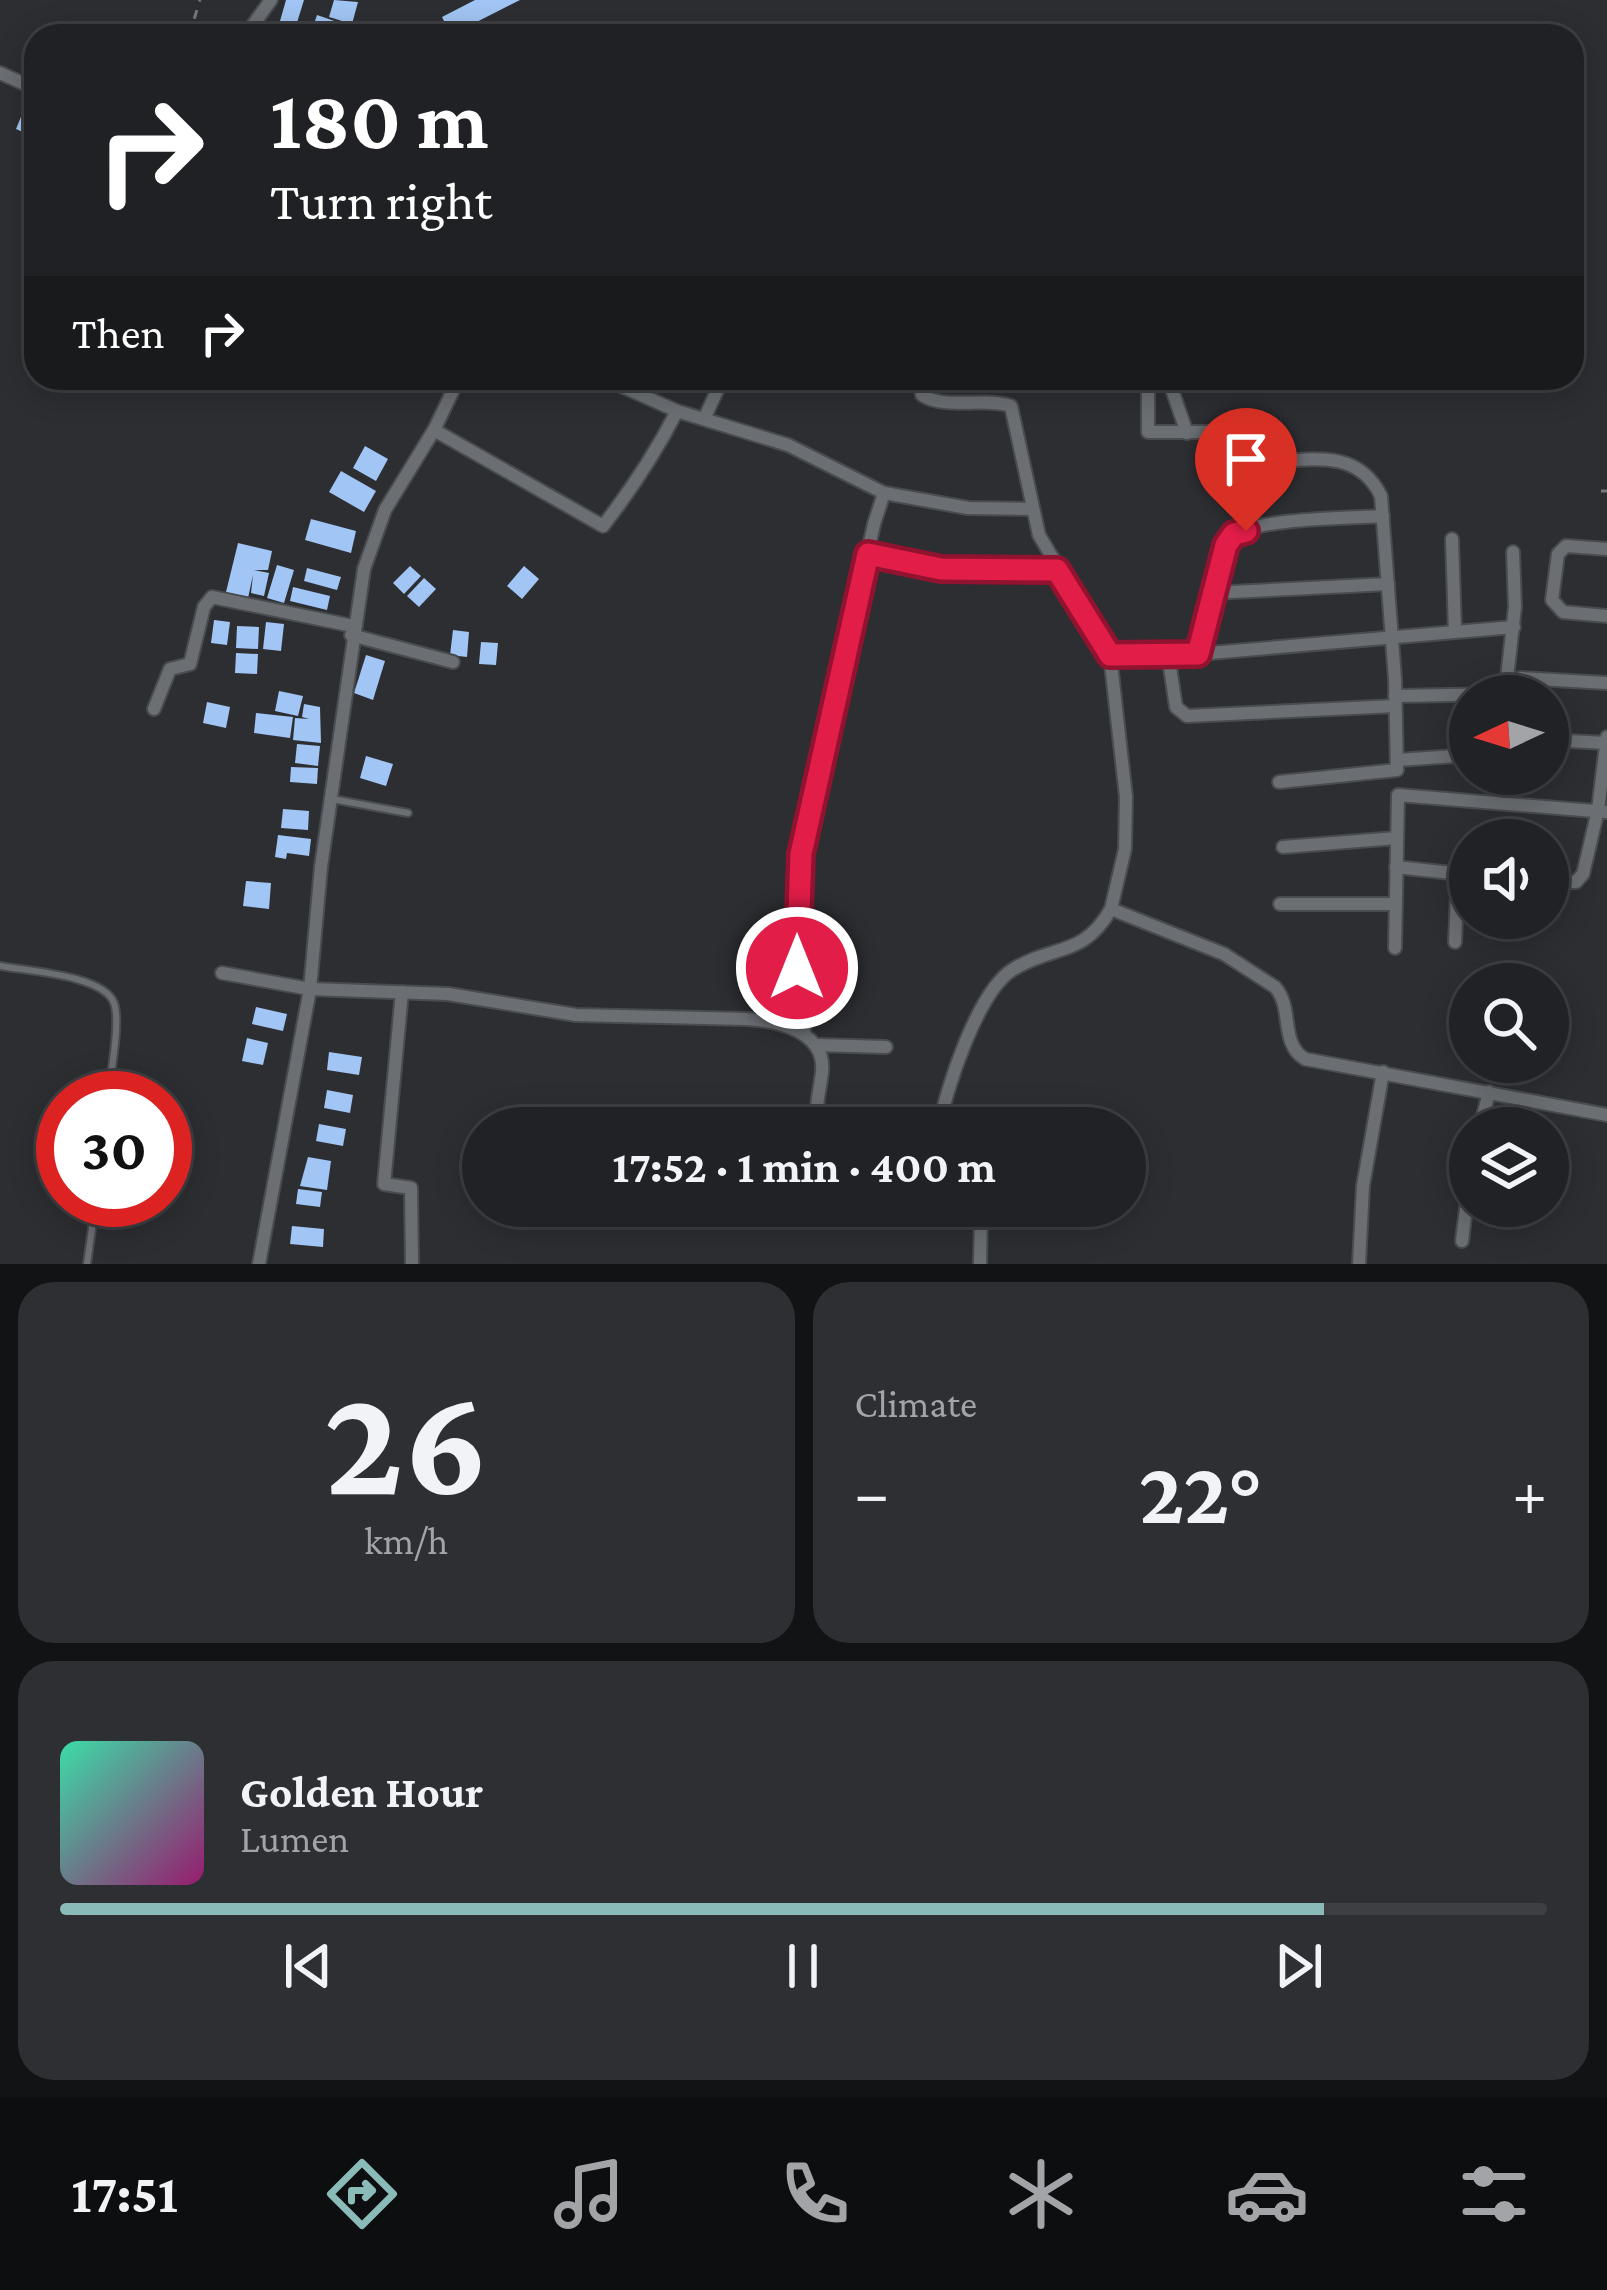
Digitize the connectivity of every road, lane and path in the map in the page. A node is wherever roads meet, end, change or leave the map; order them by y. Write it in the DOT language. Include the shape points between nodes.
graph roads {
  1 [pos="453,390"];
  2 [pos="630,390"];
  3 [pos="717,390"];
  4 [pos="921,390"];
  5 [pos="1148,390"];
  6 [pos="1172,390"];
  7 [pos="676,411"];
  8 [pos="704,418"];
  9 [pos="434,430"];
  10 [pos="1224,432"];
  11 [pos="1187,434"];
  12 [pos="1262,463"];
  13 [pos="884,493"];
  14 [pos="1034,509"];
  15 [pos="1383,516"];
  16 [pos="1452,539"];
  17 [pos="1607,550"];
  18 [pos="1513,552"];
  19 [pos="868,554"];
  20 [pos="1057,570"];
  21 [pos="1388,584"];
  22 [pos="1211,593"];
  23 [pos="1607,616"];
  24 [pos="1514,627"];
  25 [pos="352,631"];
  26 [pos="1455,631"];
  27 [pos="1392,636"];
  28 [pos="1168,654"];
  29 [pos="1198,654"];
  30 [pos="1110,655"];
  31 [pos="453,662"];
  32 [pos="1508,675"];
  33 [pos="1569,681"];
  34 [pos="1607,683"];
  35 [pos="1449,698"];
  36 [pos="1395,701"];
  37 [pos="154,709"];
  38 [pos="1569,740"];
  39 [pos="1607,741"];
  40 [pos="1449,756"];
  41 [pos="1398,760"];
  42 [pos="1279,782"];
  43 [pos="332,799"];
  44 [pos="1602,811"];
  45 [pos="408,813"];
  46 [pos="1397,838"];
  47 [pos="1283,847"];
  48 [pos="1396,867"];
  49 [pos="1449,872"];
  50 [pos="1569,882"];
  51 [pos="1280,904"];
  52 [pos="1393,904"];
  53 [pos="1111,909"];
  54 [pos="1395,948"];
  55 [pos="0,966"];
  56 [pos="222,974"];
  57 [pos="310,989"];
  58 [pos="402,992"];
  59 [pos="804,1034"];
  60 [pos="818,1045"];
  61 [pos="886,1047"];
  62 [pos="110,1071"];
  63 [pos="1383,1072"];
  64 [pos="1490,1092"];
  65 [pos="820,1107"];
  66 [pos="946,1107"];
  67 [pos="1486,1107"];
  68 [pos="1607,1115"];
  69 [pos="92,1227"];
  70 [pos="981,1227"];
  71 [pos="1464,1227"];
  72 [pos="1462,1241"];
  73 [pos="87,1264"];
  74 [pos="259,1264"];
  75 [pos="412,1264"];
  76 [pos="980,1264"];
  77 [pos="1359,1264"];
  1 -- 9 [label="street"];
  2 -- 7 [label="street"];
  3 -- 8 [label="street"];
  4 -- 14 [label="street" via="933,402 1011,406"];
  5 -- 11 [label="street" via="1148,432"];
  6 -- 11 [label="street"];
  7 -- 8 [label="street"];
  7 -- 9 [label="street" via="603,526"];
  8 -- 13 [label="street" via="788,445"];
  9 -- 25 [label="street" via="374,534"];
  10 -- 11 [label="street"];
  12 -- 15 [label="street" via="1347,462 1372,478"];
  13 -- 14 [label="street" via="968,508"];
  13 -- 19 [label="street"];
  14 -- 20 [label="street"];
  15 -- 21 [label="street"];
  15 -- 22 [label="street" via="1234,534"];
  16 -- 26 [label="street"];
  17 -- 23 [label="street" via="1566,546 1552,600 1563,611"];
  18 -- 24 [label="street"];
  19 -- 20 [label="street" via="941,569"];
  19 -- 59 [label="street" via="801,854 795,948"];
  20 -- 30 [label="street"];
  21 -- 22 [label="street"];
  21 -- 27 [label="street"];
  22 -- 29 [label="street"];
  24 -- 26 [label="street"];
  24 -- 32 [label="street"];
  25 -- 31 [label="street"];
  25 -- 37 [label="street" via="212,597 190,664 170,670"];
  25 -- 43 [label="street"];
  26 -- 27 [label="street"];
  27 -- 29 [label="street"];
  27 -- 36 [label="street"];
  28 -- 29 [label="street"];
  28 -- 30 [label="street"];
  28 -- 36 [label="street" via="1176,707 1187,716"];
  30 -- 53 [label="street" via="1126,797"];
  33 -- 34 [label="street"];
  35 -- 36 [label="street"];
  36 -- 41 [label="street"];
  38 -- 39 [label="street"];
  39 -- 44 [label="street"];
  40 -- 41 [label="street"];
  41 -- 42 [label="street" via="1397,770"];
  43 -- 45 [label="lane"];
  43 -- 57 [label="street"];
  44 -- 46 [label="street" via="1398,795"];
  44 -- 50 [label="street" via="1583,874"];
  46 -- 47 [label="street"];
  46 -- 48 [label="street"];
  48 -- 49 [label="street"];
  48 -- 52 [label="street"];
  51 -- 52 [label="street"];
  52 -- 54 [label="street"];
  53 -- 63 [label="street" via="1223,955 1275,987 1298,1055"];
  53 -- 66 [label="street" via="1081,944 995,984"];
  55 -- 62 [label="lane" via="106,991 116,1006"];
  56 -- 57 [label="street"];
  57 -- 58 [label="street"];
  57 -- 74 [label="street"];
  58 -- 59 [label="street" via="576,1015 760,1019"];
  58 -- 75 [label="street" via="383,1184 411,1188"];
  59 -- 60 [label="street"];
  60 -- 61 [label="street"];
  60 -- 65 [label="street"];
  63 -- 64 [label="street"];
  63 -- 77 [label="street"];
  64 -- 67 [label="street"];
  64 -- 68 [label="street"];
  69 -- 73 [label="lane"];
  70 -- 76 [label="street"];
  71 -- 72 [label="street"];
}
